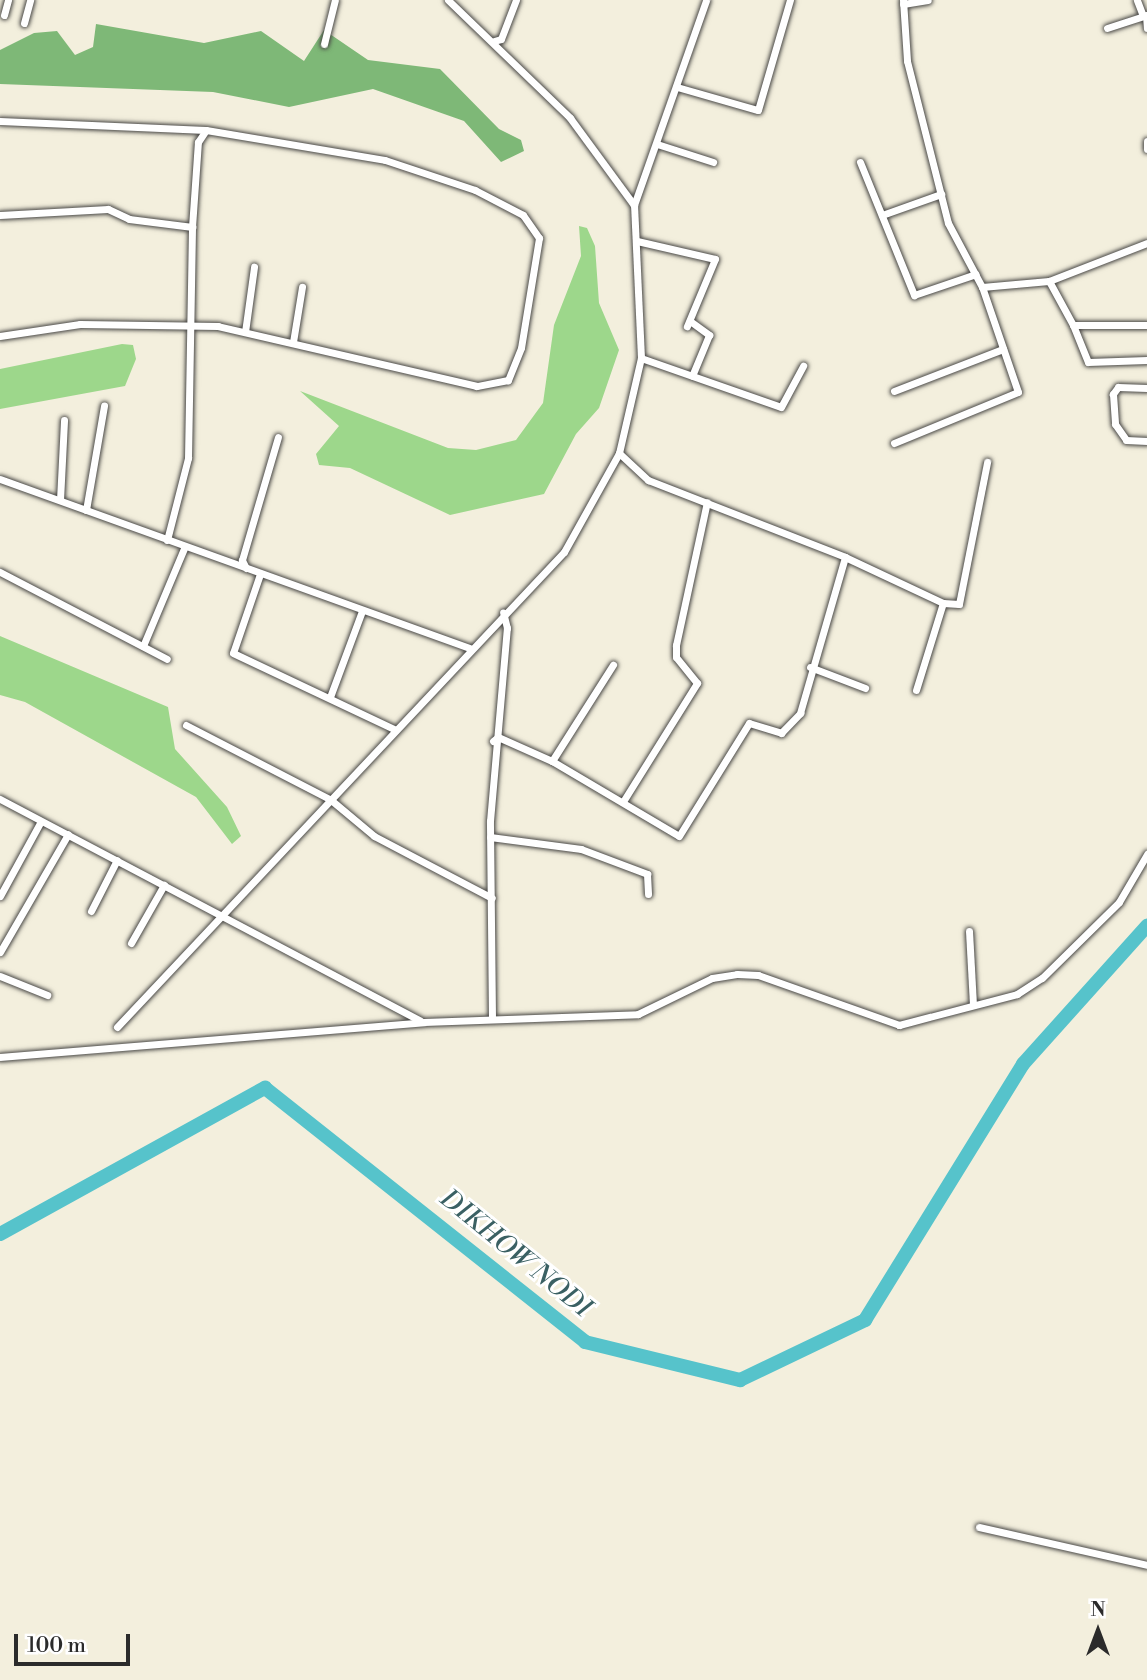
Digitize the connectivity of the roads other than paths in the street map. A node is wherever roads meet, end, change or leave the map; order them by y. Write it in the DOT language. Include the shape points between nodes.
graph roads {
  1 [pos="8,0"];
  2 [pos="30,0"];
  3 [pos="335,0"];
  4 [pos="448,0"];
  5 [pos="516,0"];
  6 [pos="705,0"];
  7 [pos="790,0"];
  8 [pos="928,0"];
  9 [pos="1137,0"];
  10 [pos="461,2"];
  11 [pos="903,2"];
  12 [pos="4,15"];
  13 [pos="1145,16"];
  14 [pos="24,23"];
  15 [pos="1107,28"];
  16 [pos="1147,28"];
  17 [pos="494,41"];
  18 [pos="324,44"];
  19 [pos="677,87"];
  20 [pos="0,121"];
  21 [pos="206,130"];
  22 [pos="1147,141"];
  23 [pos="657,144"];
  24 [pos="1147,149"];
  25 [pos="713,162"];
  26 [pos="860,162"];
  27 [pos="941,194"];
  28 [pos="634,205"];
  29 [pos="0,215"];
  30 [pos="882,215"];
  31 [pos="192,227"];
  32 [pos="637,242"];
  33 [pos="1147,243"];
  34 [pos="254,267"];
  35 [pos="975,274"];
  36 [pos="1049,281"];
  37 [pos="302,286"];
  38 [pos="982,286"];
  39 [pos="191,324"];
  40 [pos="1073,325"];
  41 [pos="1147,326"];
  42 [pos="245,332"];
  43 [pos="0,337"];
  44 [pos="293,342"];
  45 [pos="1003,349"];
  46 [pos="641,358"];
  47 [pos="1147,360"];
  48 [pos="803,366"];
  49 [pos="692,376"];
  50 [pos="1147,388"];
  51 [pos="894,391"];
  52 [pos="104,406"];
  53 [pos="64,420"];
  54 [pos="278,437"];
  55 [pos="1147,441"];
  56 [pos="894,443"];
  57 [pos="619,453"];
  58 [pos="987,462"];
  59 [pos="0,480"];
  60 [pos="60,500"];
  61 [pos="706,502"];
  62 [pos="86,510"];
  63 [pos="167,540"];
  64 [pos="185,546"];
  65 [pos="845,557"];
  66 [pos="247,569"];
  67 [pos="0,572"];
  68 [pos="260,574"];
  69 [pos="943,603"];
  70 [pos="362,611"];
  71 [pos="503,612"];
  72 [pos="142,646"];
  73 [pos="470,648"];
  74 [pos="166,659"];
  75 [pos="613,665"];
  76 [pos="810,667"];
  77 [pos="865,688"];
  78 [pos="916,691"];
  79 [pos="330,697"];
  80 [pos="186,725"];
  81 [pos="396,730"];
  82 [pos="493,741"];
  83 [pos="552,761"];
  84 [pos="0,799"];
  85 [pos="331,800"];
  86 [pos="624,800"];
  87 [pos="41,821"];
  88 [pos="68,834"];
  89 [pos="491,837"];
  90 [pos="1147,854"];
  91 [pos="117,860"];
  92 [pos="164,885"];
  93 [pos="648,894"];
  94 [pos="0,895"];
  95 [pos="492,898"];
  96 [pos="91,911"];
  97 [pos="224,916"];
  98 [pos="970,931"];
  99 [pos="131,943"];
  100 [pos="0,951"];
  101 [pos="0,976"];
  102 [pos="47,995"];
  103 [pos="973,1005"];
  104 [pos="492,1018"];
  105 [pos="424,1021"];
  106 [pos="117,1027"];
  107 [pos="0,1056"];
  108 [pos="979,1527"];
  109 [pos="1147,1565"];
  1 -- 12 [label="street"];
  2 -- 14 [label="street"];
  3 -- 18 [label="street"];
  4 -- 10 [label="street"];
  5 -- 17 [label="street" via="506,30"];
  6 -- 19 [label="street"];
  7 -- 19 [label="street" via="758,110"];
  8 -- 11 [label="street"];
  9 -- 13 [label="street"];
  10 -- 17 [label="street"];
  11 -- 27 [label="street" via="906,61"];
  13 -- 15 [label="street"];
  13 -- 16 [label="street"];
  17 -- 28 [label="street" via="570,118"];
  19 -- 23 [label="street"];
  20 -- 21 [label="street"];
  21 -- 31 [label="street" via="198,142"];
  21 -- 44 [label="street" via="385,160 475,190 523,215 539,239 521,348 508,380 477,386"];
  22 -- 24 [label="street"];
  23 -- 25 [label="street"];
  23 -- 28 [label="street"];
  26 -- 30 [label="street"];
  27 -- 30 [label="street"];
  27 -- 35 [label="street"];
  28 -- 32 [label="street"];
  29 -- 31 [label="street" via="108,209 129,219"];
  30 -- 35 [label="street" via="914,295"];
  31 -- 39 [label="street"];
  32 -- 46 [label="street"];
  32 -- 49 [label="street" via="715,260 688,323 709,335"];
  33 -- 36 [label="street"];
  34 -- 42 [label="street"];
  35 -- 38 [label="street"];
  36 -- 38 [label="street"];
  36 -- 40 [label="street"];
  37 -- 44 [label="street"];
  38 -- 45 [label="street"];
  39 -- 42 [label="street"];
  39 -- 43 [label="street" via="80,324"];
  39 -- 63 [label="street" via="188,458"];
  40 -- 41 [label="street"];
  40 -- 47 [label="street" via="1088,362"];
  42 -- 44 [label="street"];
  45 -- 51 [label="street"];
  45 -- 56 [label="street" via="1018,392"];
  46 -- 49 [label="street"];
  46 -- 57 [label="street"];
  48 -- 49 [label="street" via="781,407"];
  50 -- 55 [label="street" via="1118,387 1113,409 1126,440"];
  52 -- 62 [label="street"];
  53 -- 60 [label="street"];
  54 -- 66 [label="street" via="242,560"];
  57 -- 61 [label="street" via="648,480"];
  57 -- 71 [label="street" via="564,552"];
  58 -- 69 [label="street" via="965,595 958,604"];
  59 -- 60 [label="street"];
  60 -- 62 [label="street"];
  61 -- 65 [label="street"];
  61 -- 86 [label="street" via="676,645 676,657 697,683"];
  62 -- 63 [label="street"];
  63 -- 64 [label="street"];
  64 -- 66 [label="street"];
  64 -- 72 [label="street"];
  65 -- 69 [label="street"];
  65 -- 76 [label="street"];
  66 -- 68 [label="street"];
  67 -- 72 [label="street"];
  68 -- 70 [label="street"];
  68 -- 79 [label="street" via="233,653"];
  69 -- 78 [label="street"];
  70 -- 73 [label="street"];
  70 -- 79 [label="street"];
  71 -- 73 [label="street"];
  71 -- 82 [label="street" via="507,628"];
  72 -- 74 [label="street"];
  73 -- 81 [label="street"];
  75 -- 83 [label="street"];
  76 -- 77 [label="street"];
  76 -- 86 [label="street" via="800,713 781,733 749,723 679,836"];
  79 -- 81 [label="street"];
  80 -- 85 [label="street"];
  81 -- 85 [label="street"];
  82 -- 83 [label="street" via="498,737"];
  82 -- 89 [label="street"];
  83 -- 86 [label="street"];
  84 -- 87 [label="street"];
  85 -- 95 [label="street" via="374,836"];
  85 -- 97 [label="street"];
  87 -- 88 [label="street"];
  87 -- 94 [label="street"];
  88 -- 91 [label="street"];
  88 -- 100 [label="street"];
  89 -- 93 [label="street" via="581,849 647,874"];
  89 -- 95 [label="street"];
  90 -- 103 [label="street" via="1119,902 1056,966 1017,994"];
  91 -- 92 [label="street"];
  91 -- 96 [label="street"];
  92 -- 97 [label="street"];
  92 -- 99 [label="street"];
  95 -- 104 [label="street"];
  97 -- 105 [label="street"];
  97 -- 106 [label="street"];
  98 -- 103 [label="street"];
  101 -- 102 [label="street"];
  103 -- 104 [label="street" via="899,1025 758,975 737,974 712,978 638,1014"];
  104 -- 105 [label="street"];
  105 -- 107 [label="street"];
  108 -- 109 [label="street"];
}
